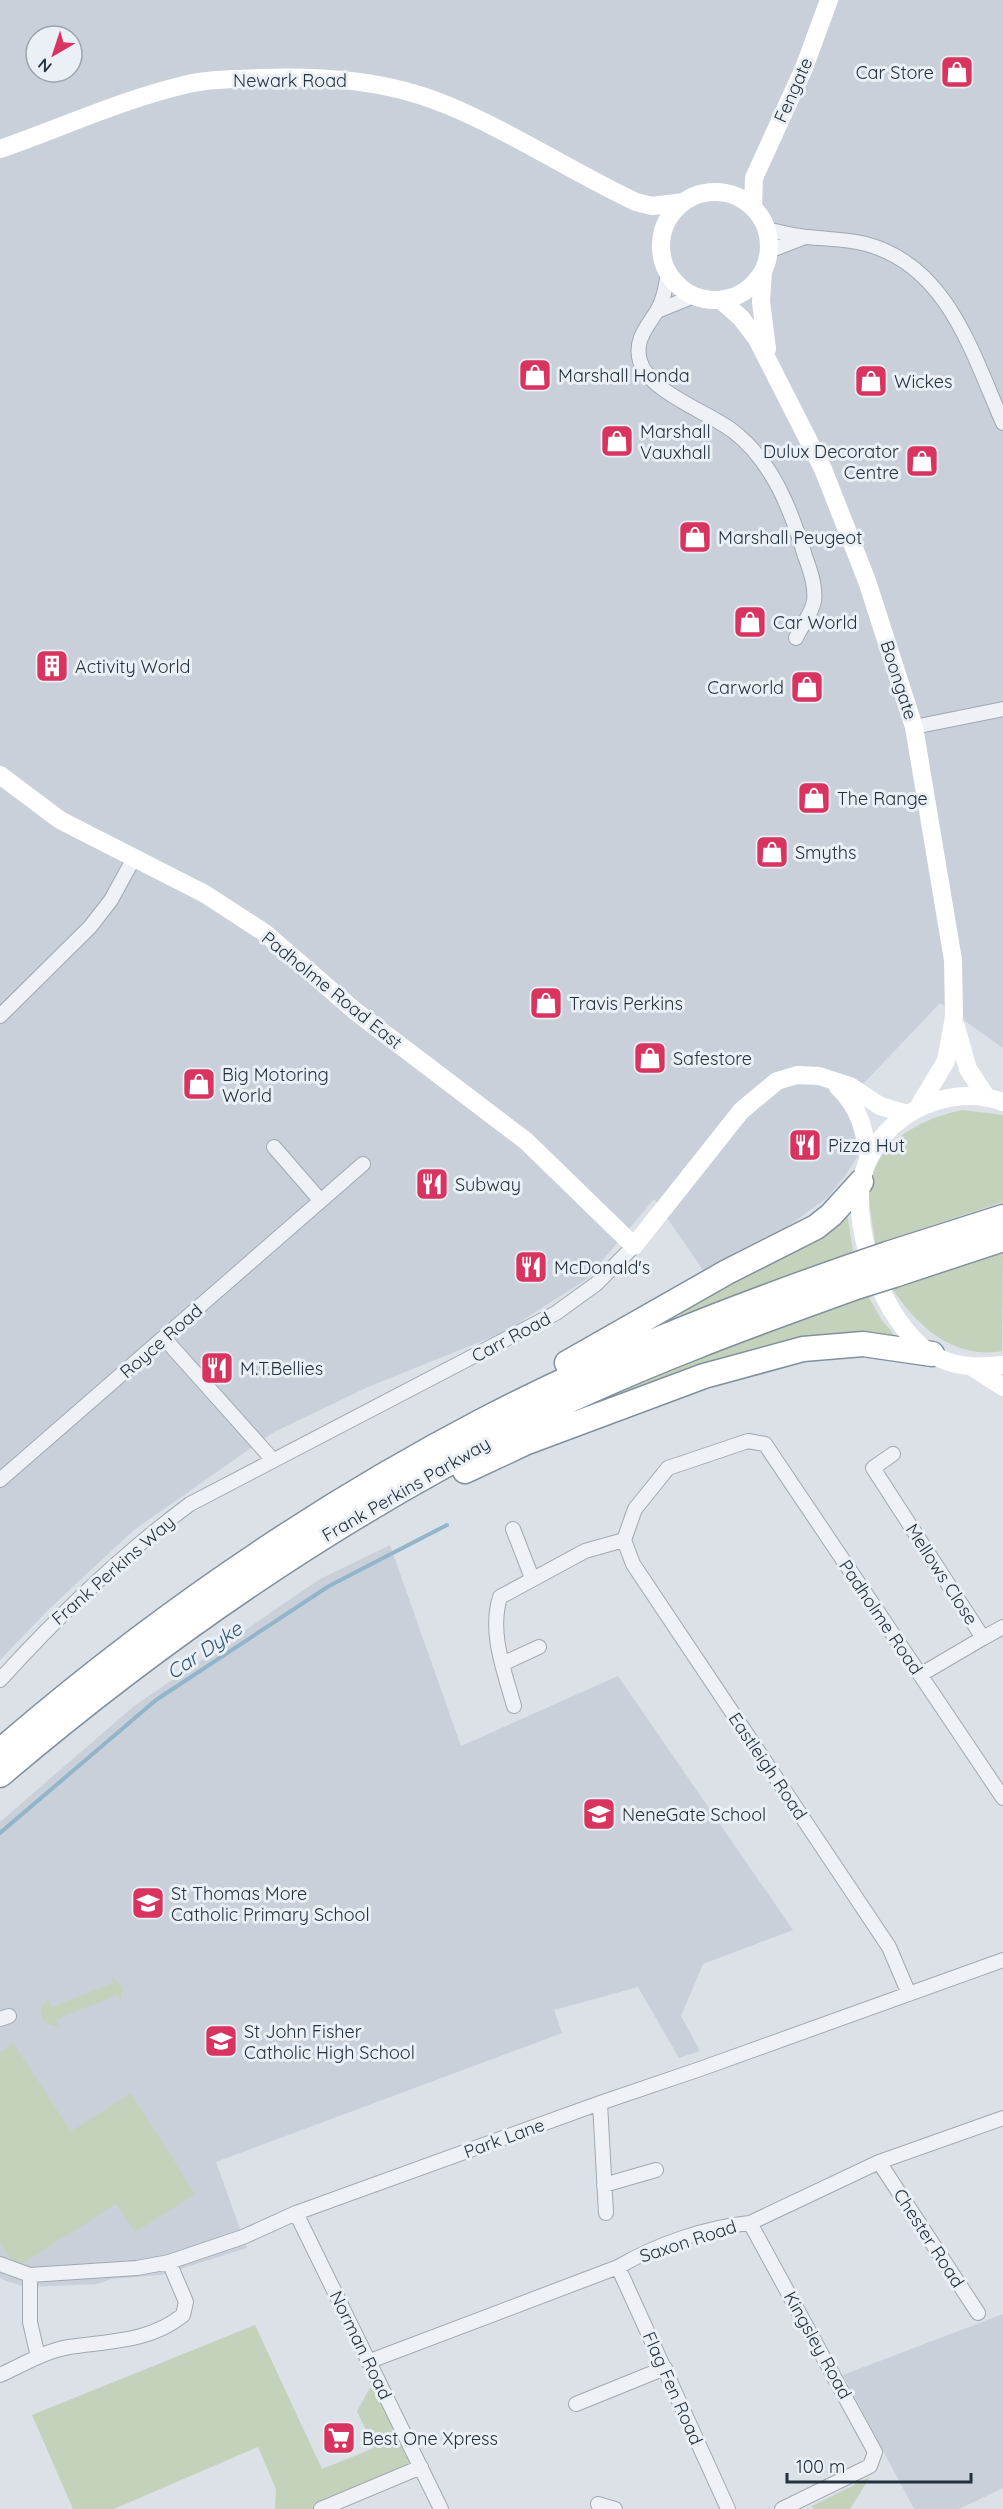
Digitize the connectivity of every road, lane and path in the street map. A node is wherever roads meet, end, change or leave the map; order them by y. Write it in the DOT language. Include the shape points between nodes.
graph roads {
  1 [pos="830,0"];
  2 [pos="0,149"];
  3 [pos="754,178"];
  4 [pos="714,192"];
  5 [pos="636,202"];
  6 [pos="684,202"];
  7 [pos="753,208"];
  8 [pos="766,229"];
  9 [pos="805,237"];
  10 [pos="662,242"];
  11 [pos="769,251"];
  12 [pos="763,271"];
  13 [pos="668,272"];
  14 [pos="694,296"];
  15 [pos="721,300"];
  16 [pos="657,311"];
  17 [pos="770,363"];
  18 [pos="1003,423"];
  19 [pos="796,638"];
  20 [pos="1003,709"];
  21 [pos="914,727"];
  22 [pos="0,775"];
  23 [pos="134,858"];
  24 [pos="0,1016"];
  25 [pos="954,1017"];
  26 [pos="832,1081"];
  27 [pos="995,1100"];
  28 [pos="913,1110"];
  29 [pos="274,1147"];
  30 [pos="869,1159"];
  31 [pos="363,1164"];
  32 [pos="861,1182"];
  33 [pos="320,1200"];
  34 [pos="1003,1217"];
  35 [pos="1003,1239"];
  36 [pos="634,1246"];
  37 [pos="891,1264"];
  38 [pos="165,1338"];
  39 [pos="932,1354"];
  40 [pos="1003,1365"];
  41 [pos="599,1366"];
  42 [pos="972,1367"];
  43 [pos="576,1377"];
  44 [pos="1003,1387"];
  45 [pos="893,1454"];
  46 [pos="272,1459"];
  47 [pos="0,1480"];
  48 [pos="513,1529"];
  49 [pos="624,1540"];
  50 [pos="532,1578"];
  51 [pos="222,1603"];
  52 [pos="1003,1628"];
  53 [pos="983,1638"];
  54 [pos="539,1647"];
  55 [pos="502,1664"];
  56 [pos="920,1675"];
  57 [pos="0,1680"];
  58 [pos="514,1706"];
  59 [pos="0,1751"];
  60 [pos="0,1776"];
  61 [pos="1003,1798"];
  62 [pos="1003,1960"];
  63 [pos="909,1994"];
  64 [pos="600,2103"];
  65 [pos="1003,2118"];
  66 [pos="879,2163"];
  67 [pos="656,2170"];
  68 [pos="604,2185"];
  69 [pos="296,2213"];
  70 [pos="606,2213"];
  71 [pos="750,2223"];
  72 [pos="169,2262"];
  73 [pos="0,2264"];
  74 [pos="618,2267"];
  75 [pos="30,2275"];
  76 [pos="978,2313"];
  77 [pos="38,2357"];
  78 [pos="370,2361"];
  79 [pos="665,2368"];
  80 [pos="0,2375"];
  81 [pos="576,2404"];
  82 [pos="421,2467"];
  83 [pos="598,2504"];
  84 [pos="321,2509"];
  85 [pos="441,2509"];
  86 [pos="615,2509"];
  87 [pos="728,2509"];
  88 [pos="782,2509"];
  1 -- 3 [label="street, Fengate"];
  2 -- 5 [label="street, Newark Road" via="187,84 310,76 403,90 444,104 484,121"];
  3 -- 4 [label="street"];
  3 -- 7 [label="street, Fengate"];
  4 -- 6 [label="street"];
  4 -- 7 [label="street" via="742,199"];
  5 -- 6 [label="street, Newark Road" via="668,206"];
  5 -- 10 [label="street, Newark Road" via="652,220"];
  6 -- 10 [label="street" via="665,226"];
  7 -- 8 [label="street"];
  8 -- 9 [label="street"];
  8 -- 11 [label="street"];
  9 -- 11 [label="street"];
  9 -- 18 [label="street" via="867,245 918,271 941,293 958,320"];
  10 -- 13 [label="street"];
  11 -- 12 [label="street"];
  12 -- 15 [label="street" via="746,291"];
  12 -- 17 [label="street, Boongate" via="763,333"];
  13 -- 14 [label="street"];
  13 -- 16 [label="street"];
  14 -- 15 [label="street"];
  14 -- 16 [label="street"];
  15 -- 17 [label="street, Boongate" via="746,324"];
  16 -- 19 [label="street" via="646,325 638,350 640,363 657,386 715,418 748,444 774,478 794,520 813,582 814,602"];
  17 -- 21 [label="street, Boongate" via="831,489 867,581"];
  20 -- 21 [label="street"];
  21 -- 25 [label="street, Boongate" via="953,960"];
  22 -- 23 [label="street, Padholme Road East" via="60,820"];
  23 -- 24 [label="street" via="111,900 90,927"];
  23 -- 36 [label="street, Padholme Road East" via="205,894 265,933 354,1011 526,1142"];
  25 -- 27 [label="street, Boongate" via="968,1069"];
  25 -- 28 [label="street, Boongate" via="946,1061"];
  26 -- 28 [label="street, Carr Road" via="850,1086 880,1106"];
  26 -- 30 [label="street" via="854,1102 862,1120"];
  26 -- 36 [label="street, Carr Road" via="797,1075 764,1090 733,1121"];
  27 -- 28 [label="street" via="946,1097"];
  28 -- 30 [label="street, Boongate" via="889,1132"];
  29 -- 33 [label="street"];
  30 -- 32 [label="street"];
  31 -- 33 [label="street, Royce Road"];
  32 -- 39 [label="street" via="862,1222 875,1275 904,1328"];
  32 -- 41 [label="highway" via="816,1227 727,1272"];
  33 -- 38 [label="street, Royce Road"];
  34 -- 37 [label="highway"];
  35 -- 37 [label="highway"];
  36 -- 46 [label="street, Carr Road" via="596,1284 555,1313"];
  37 -- 41 [label="highway, Frank Perkins Parkway, bridge" via="855,1276 752,1324"];
  38 -- 46 [label="street"];
  38 -- 47 [label="street, Royce Road"];
  39 -- 42 [label="street"];
  39 -- 51 [label="highway" via="863,1344 803,1349 704,1376 527,1442 442,1482 276,1577"];
  40 -- 42 [label="street"];
  41 -- 43 [label="highway, Frank Perkins Parkway"];
  41 -- 43 [label="highway"];
  42 -- 44 [label="street"];
  43 -- 51 [label="highway, Frank Perkins Parkway" via="528,1420 330,1531"];
  43 -- 59 [label="highway, Frank Perkins Parkway" via="523,1386 483,1420 288,1533 175,1610"];
  45 -- 53 [label="street, Mellows Close" via="873,1468"];
  46 -- 57 [label="street, Frank Perkins Way" via="190,1504 141,1540 56,1618"];
  48 -- 50 [label="street"];
  49 -- 50 [label="street" via="585,1551"];
  49 -- 56 [label="street, Padholme Road" via="635,1509 668,1468 756,1441 772,1452"];
  49 -- 63 [label="street, Eastleigh Road" via="633,1564 889,1947"];
  50 -- 55 [label="street" via="500,1598 494,1618"];
  51 -- 60 [label="highway, Frank Perkins Parkway" via="103,1690"];
  52 -- 53 [label="street"];
  53 -- 56 [label="street, Mellows Close"];
  54 -- 55 [label="street"];
  55 -- 58 [label="street"];
  56 -- 61 [label="street, Padholme Road"];
  62 -- 63 [label="street, Park Lane"];
  63 -- 64 [label="street, Park Lane"];
  64 -- 68 [label="street"];
  64 -- 69 [label="street, Park Lane"];
  65 -- 66 [label="street, Saxon Road"];
  66 -- 71 [label="street, Saxon Road"];
  66 -- 76 [label="street, Chester Road"];
  67 -- 68 [label="street"];
  68 -- 70 [label="street"];
  69 -- 72 [label="street, Park Lane" via="243,2237"];
  69 -- 78 [label="street, Norman Road"];
  71 -- 74 [label="street, Saxon Road" via="717,2229 640,2254"];
  71 -- 88 [label="street, Kingsley Road" via="869,2438 875,2456 867,2468"];
  72 -- 75 [label="street, Park Lane"];
  72 -- 77 [label="street" via="186,2302 183,2315 173,2324 116,2343 67,2347"];
  73 -- 75 [label="street, Park Lane"];
  74 -- 78 [label="street, Saxon Road"];
  74 -- 79 [label="street, Flag Fen Road"];
  75 -- 77 [label="street" via="30,2322"];
  77 -- 80 [label="street"];
  78 -- 82 [label="street, Norman Road"];
  79 -- 81 [label="street"];
  79 -- 87 [label="street, Flag Fen Road"];
  82 -- 84 [label="street"];
  82 -- 85 [label="street, Norman Road"];
  83 -- 86 [label="street"];
}
